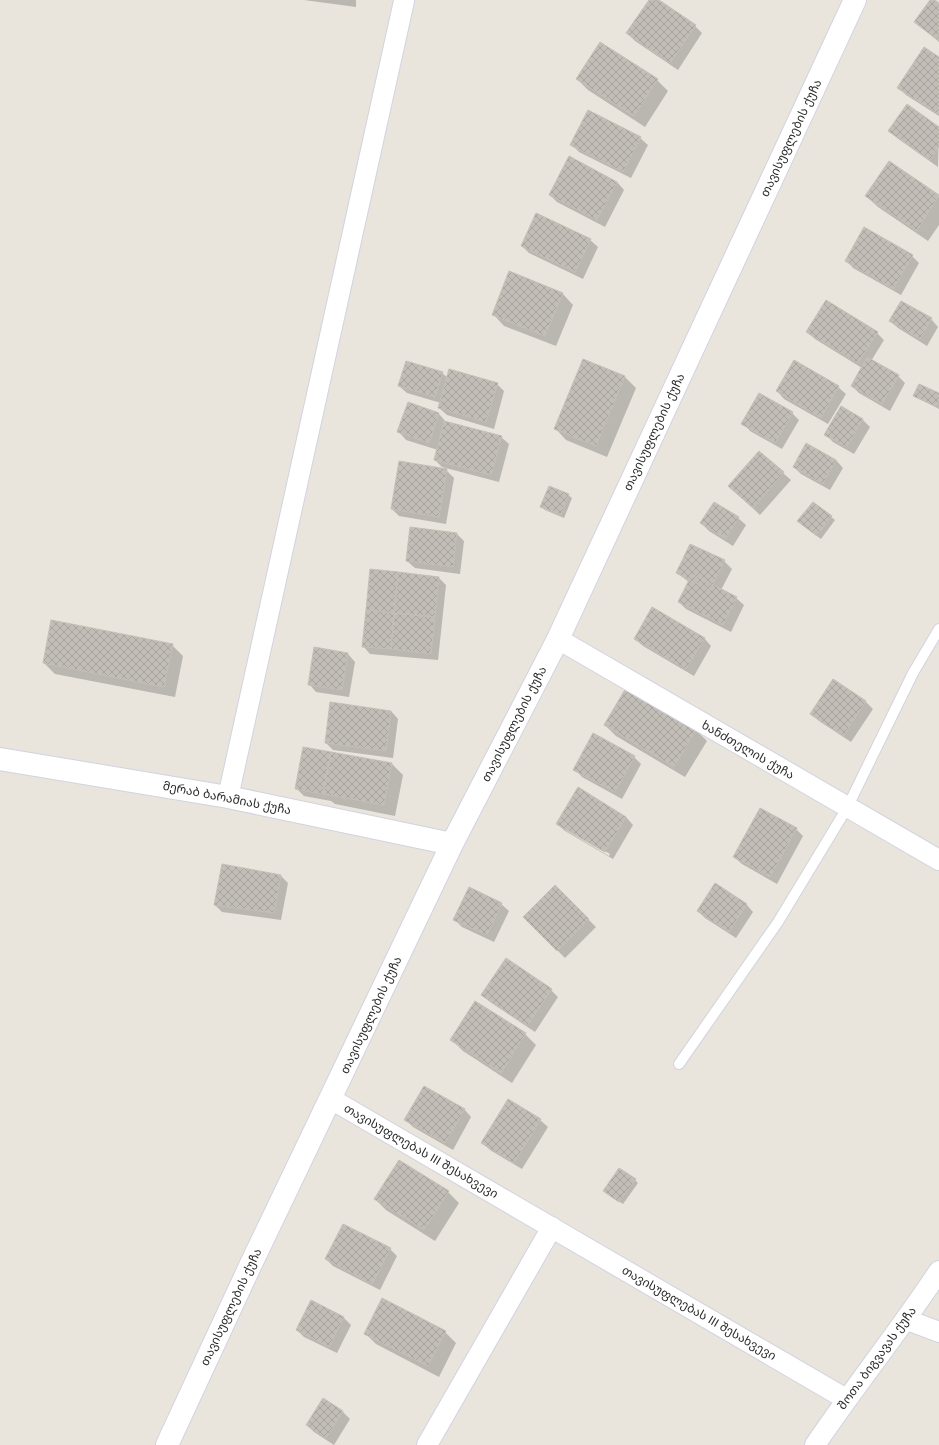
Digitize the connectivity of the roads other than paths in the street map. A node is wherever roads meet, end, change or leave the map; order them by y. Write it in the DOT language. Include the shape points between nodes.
graph roads {
  1 [pos="855,0"];
  2 [pos="404,1"];
  3 [pos="939,629"];
  4 [pos="558,639"];
  5 [pos="0,759"];
  6 [pos="228,797"];
  7 [pos="847,808"];
  8 [pos="452,844"];
  9 [pos="939,860"];
  10 [pos="679,1064"];
  11 [pos="331,1099"];
  12 [pos="552,1228"];
  13 [pos="939,1271"];
  14 [pos="907,1320"];
  15 [pos="939,1332"];
  16 [pos="846,1399"];
  17 [pos="167,1445"];
  18 [pos="427,1445"];
  19 [pos="815,1445"];
  1 -- 4 [label="main road, თავისუფლების ქუჩა"];
  2 -- 6 [label="street"];
  3 -- 7 [label="lane" via="913,673"];
  4 -- 7 [label="street, ხანძთელის ქუჩა"];
  4 -- 8 [label="main road, თავისუფლების ქუჩა"];
  5 -- 6 [label="main road, მერაბ ბარამიას ქუჩა"];
  6 -- 8 [label="main road, მერაბ ბარამიას ქუჩა"];
  7 -- 9 [label="street, ხანძთელის ქუჩა"];
  7 -- 10 [label="lane" via="778,922"];
  8 -- 11 [label="main road, თავისუფლების ქუჩა"];
  11 -- 12 [label="street, თავისუფლებას III შესახვევი"];
  11 -- 17 [label="main road, თავისუფლების ქუჩა"];
  12 -- 16 [label="street, თავისუფლებას III შესახვევი"];
  12 -- 18 [label="street"];
  13 -- 14 [label="street, შოთა ბიგვავას ქუჩა"];
  14 -- 15 [label="street"];
  14 -- 16 [label="street, შოთა ბიგვავას ქუჩა"];
  16 -- 19 [label="street, შოთა ბიგვავას ქუჩა"];
}
